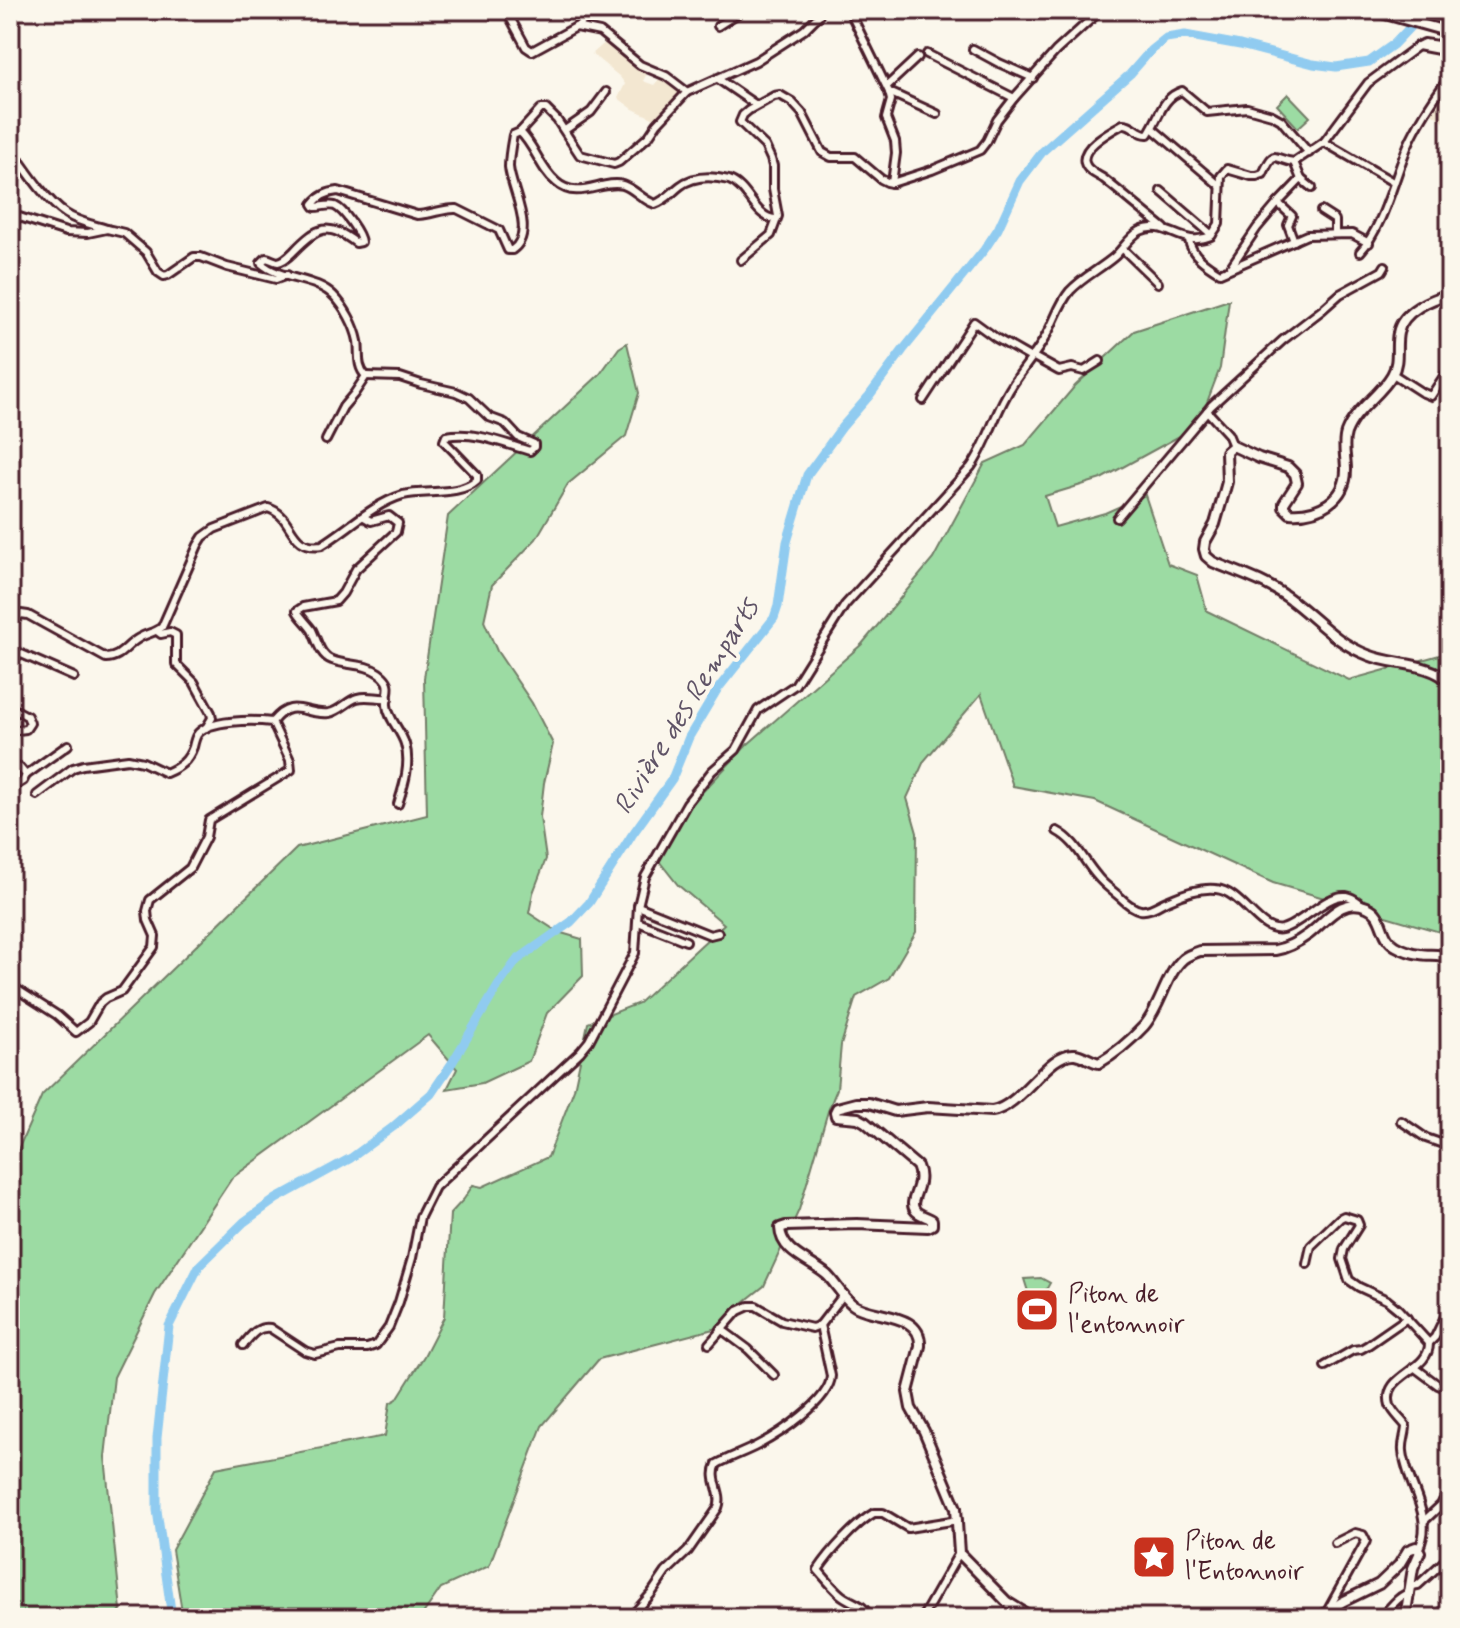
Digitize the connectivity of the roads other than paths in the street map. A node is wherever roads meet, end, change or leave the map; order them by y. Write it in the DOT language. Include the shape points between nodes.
graph roads {
  1 [pos="506,10"];
  2 [pos="598,10"];
  3 [pos="743,10"];
  4 [pos="849,10"];
  5 [pos="1101,10"];
  6 [pos="1371,10"];
  7 [pos="819,15"];
  8 [pos="718,26"];
  9 [pos="576,27"];
  10 [pos="1449,33"];
  11 [pos="973,49"];
  12 [pos="927,54"];
  13 [pos="918,57"];
  14 [pos="1450,76"];
  15 [pos="1033,78"];
  16 [pos="718,79"];
  17 [pos="888,89"];
  18 [pos="606,92"];
  19 [pos="687,92"];
  20 [pos="1014,98"];
  21 [pos="756,105"];
  22 [pos="937,114"];
  23 [pos="1152,128"];
  24 [pos="565,130"];
  25 [pos="520,132"];
  26 [pos="1324,142"];
  27 [pos="10,147"];
  28 [pos="1309,153"];
  29 [pos="1294,162"];
  30 [pos="1301,179"];
  31 [pos="1393,182"];
  32 [pos="892,183"];
  33 [pos="1220,186"];
  34 [pos="1312,188"];
  35 [pos="1161,191"];
  36 [pos="1278,203"];
  37 [pos="1321,211"];
  38 [pos="10,214"];
  39 [pos="775,219"];
  40 [pos="107,229"];
  41 [pos="1166,229"];
  42 [pos="1335,233"];
  43 [pos="1212,235"];
  44 [pos="1189,240"];
  45 [pos="1294,241"];
  46 [pos="1369,243"];
  47 [pos="1123,249"];
  48 [pos="1360,252"];
  49 [pos="741,260"];
  50 [pos="1385,266"];
  51 [pos="1229,269"];
  52 [pos="287,275"];
  53 [pos="1158,283"];
  54 [pos="1450,294"];
  55 [pos="1032,357"];
  56 [pos="1100,361"];
  57 [pos="1450,367"];
  58 [pos="1393,374"];
  59 [pos="366,376"];
  60 [pos="923,400"];
  61 [pos="1207,411"];
  62 [pos="326,440"];
  63 [pos="1233,446"];
  64 [pos="364,517"];
  65 [pos="1117,518"];
  66 [pos="10,625"];
  67 [pos="157,631"];
  68 [pos="10,649"];
  69 [pos="74,677"];
  70 [pos="1450,682"];
  71 [pos="388,698"];
  72 [pos="10,707"];
  73 [pos="272,722"];
  74 [pos="206,728"];
  75 [pos="10,731"];
  76 [pos="68,745"];
  77 [pos="10,766"];
  78 [pos="26,775"];
  79 [pos="10,789"];
  80 [pos="37,795"];
  81 [pos="398,804"];
  82 [pos="1057,831"];
  83 [pos="1362,905"];
  84 [pos="638,906"];
  85 [pos="638,922"];
  86 [pos="718,933"];
  87 [pos="686,941"];
  88 [pos="1450,959"];
  89 [pos="10,985"];
  90 [pos="1401,1121"];
  91 [pos="1450,1149"];
  92 [pos="1307,1264"];
  93 [pos="844,1294"];
  94 [pos="1450,1306"];
  95 [pos="1407,1318"];
  96 [pos="820,1325"];
  97 [pos="721,1329"];
  98 [pos="1429,1343"];
  99 [pos="709,1344"];
  100 [pos="243,1345"];
  101 [pos="1325,1366"];
  102 [pos="1414,1367"];
  103 [pos="774,1375"];
  104 [pos="1450,1390"];
  105 [pos="1450,1486"];
  106 [pos="958,1520"];
  107 [pos="1425,1520"];
  108 [pos="1335,1543"];
  109 [pos="1419,1548"];
  110 [pos="959,1553"];
  111 [pos="1450,1556"];
  112 [pos="1411,1590"];
  113 [pos="1322,1615"];
  114 [pos="630,1618"];
  115 [pos="868,1618"];
  116 [pos="922,1618"];
  117 [pos="1033,1618"];
  118 [pos="1380,1618"];
  119 [pos="1405,1618"];
  1 -- 9 [label="street" via="532,51"];
  2 -- 9 [label="street"];
  3 -- 8 [label="street"];
  4 -- 17 [label="street"];
  5 -- 15 [label="street"];
  6 -- 10 [label="main road"];
  7 -- 16 [label="street" via="756,61"];
  9 -- 19 [label="street" via="600,32 640,65"];
  10 -- 26 [label="street" via="1438,45 1418,46 1364,87"];
  11 -- 15 [label="street"];
  12 -- 20 [label="street"];
  13 -- 17 [label="street"];
  14 -- 31 [label="street" via="1418,124"];
  15 -- 20 [label="street"];
  16 -- 19 [label="street"];
  16 -- 21 [label="street"];
  17 -- 22 [label="street"];
  17 -- 32 [label="street" via="886,118 896,153"];
  18 -- 24 [label="street" via="591,112"];
  19 -- 24 [label="street" via="649,136 614,164 580,155"];
  20 -- 32 [label="street" via="980,150"];
  21 -- 32 [label="street" via="774,96 786,98 806,118 822,152 855,157"];
  21 -- 39 [label="street" via="740,122 771,159"];
  23 -- 28 [label="street" via="1164,103 1182,91 1207,112 1240,108 1276,116"];
  23 -- 33 [label="street"];
  23 -- 41 [label="street" via="1144,134 1120,125 1093,144 1085,165"];
  24 -- 25 [label="street" via="541,109"];
  25 -- 39 [label="street" via="561,186 585,190 623,185 655,204 690,180 723,179 735,183 766,217"];
  25 -- 52 [label="street" via="513,135 509,167 523,232 516,247 508,250 499,230 457,209 417,215 331,191 313,204 335,206 361,242 337,230 323,230 286,259 266,258 261,263"];
  26 -- 28 [label="street"];
  26 -- 31 [label="street"];
  27 -- 40 [label="street" via="64,213"];
  28 -- 29 [label="street"];
  29 -- 30 [label="street"];
  29 -- 33 [label="street" via="1272,157 1257,176 1227,169"];
  30 -- 34 [label="street"];
  30 -- 36 [label="street"];
  31 -- 46 [label="street"];
  33 -- 43 [label="street" via="1219,224"];
  35 -- 43 [label="street"];
  36 -- 45 [label="street" via="1292,216 1288,225"];
  36 -- 51 [label="street"];
  37 -- 42 [label="street" via="1335,220"];
  38 -- 40 [label="street" via="66,232"];
  39 -- 49 [label="street" via="771,235"];
  40 -- 52 [label="street" via="124,233 164,276 194,257 276,279"];
  41 -- 44 [label="street"];
  41 -- 47 [label="street" via="1141,231"];
  42 -- 45 [label="street"];
  42 -- 46 [label="street" via="1357,235"];
  43 -- 44 [label="street"];
  44 -- 51 [label="street" via="1191,250 1209,266 1220,273"];
  45 -- 51 [label="street"];
  46 -- 48 [label="street"];
  47 -- 53 [label="street"];
  47 -- 55 [label="street" via="1071,291"];
  50 -- 61 [label="street" via="1283,340"];
  52 -- 59 [label="street" via="324,289 340,303 358,340 359,366"];
  54 -- 58 [label="main road" via="1404,319"];
  55 -- 56 [label="street" via="1059,371 1084,371"];
  55 -- 60 [label="street" via="974,322"];
  55 -- 84 [label="street" via="1005,396 971,467 845,605 795,685 758,710 736,750 687,803 645,877"];
  57 -- 58 [label="street" via="1431,396"];
  58 -- 63 [label="main road" via="1347,430 1345,480 1329,504 1290,513 1284,503 1297,483 1295,474"];
  59 -- 62 [label="street"];
  59 -- 64 [label="street" via="400,377 456,392 534,447 530,451 492,438 446,436 444,441 477,475 474,484 403,495"];
  61 -- 63 [label="street"];
  61 -- 65 [label="street"];
  63 -- 70 [label="main road" via="1226,452 1227,482 1205,542 1206,556 1286,596 1360,652 1415,664"];
  64 -- 67 [label="street" via="312,547 295,538 283,516 268,508 214,529 198,545"];
  64 -- 71 [label="street" via="371,521 389,516 398,528 356,569 336,601 297,611 326,657 377,671 390,686"];
  66 -- 67 [label="street" via="21,614 28,615 106,658"];
  67 -- 74 [label="street" via="176,635 176,664 194,682 211,713"];
  68 -- 69 [label="street"];
  71 -- 73 [label="street" via="356,698 328,713 287,710"];
  71 -- 81 [label="street" via="405,744 406,778"];
  72 -- 75 [label="street" via="30,719 26,729"];
  73 -- 74 [label="street" via="227,722"];
  73 -- 89 [label="street" via="291,770 209,820 190,868 150,900 148,920 155,943 122,991 100,1003 76,1032"];
  74 -- 80 [label="street" via="196,736 182,765 166,773 128,759 83,765"];
  76 -- 78 [label="street"];
  77 -- 78 [label="street"];
  78 -- 79 [label="street"];
  82 -- 83 [label="street" via="1077,847 1098,878 1139,910 1217,889 1273,930 1296,924 1344,895"];
  83 -- 88 [label="main road" via="1377,913 1385,935 1396,946"];
  83 -- 93 [label="main road" via="1338,908 1285,948 1190,954 1175,969 1144,1026 1108,1058 1099,1063 1065,1056 1001,1110 895,1111 869,1103 837,1108 836,1116 865,1122 917,1166 921,1181 913,1206 932,1220 928,1227 780,1228 785,1243"];
  84 -- 85 [label="street"];
  84 -- 86 [label="street" via="710,935"];
  85 -- 87 [label="street"];
  85 -- 100 [label="street" via="635,953 589,1041 435,1187 420,1217 399,1302 376,1345 315,1354 264,1327"];
  90 -- 91 [label="street"];
  92 -- 95 [label="street" via="1313,1243 1340,1218 1357,1220 1342,1259 1349,1280 1387,1300"];
  93 -- 96 [label="street"];
  93 -- 106 [label="main road" via="852,1304 917,1330 921,1338 909,1400"];
  94 -- 98 [label="street"];
  95 -- 98 [label="street"];
  95 -- 101 [label="street"];
  96 -- 97 [label="street" via="782,1321 749,1306"];
  96 -- 114 [label="street" via="831,1376 823,1395 774,1436 717,1464 713,1476 718,1508"];
  97 -- 99 [label="street"];
  97 -- 103 [label="street"];
  98 -- 102 [label="street" via="1426,1357"];
  102 -- 104 [label="street"];
  102 -- 107 [label="street" via="1394,1383 1389,1402 1406,1426 1406,1467"];
  105 -- 107 [label="street" via="1441,1505"];
  106 -- 110 [label="main road"];
  106 -- 115 [label="street" via="908,1528 874,1513 823,1563 818,1570 842,1596 866,1609"];
  107 -- 109 [label="street"];
  108 -- 113 [label="street" via="1355,1533 1366,1541"];
  109 -- 112 [label="main road"];
  109 -- 113 [label="main road" via="1408,1550 1379,1584"];
  110 -- 116 [label="street"];
  110 -- 117 [label="main road" via="1007,1602"];
  111 -- 112 [label="street"];
  112 -- 118 [label="street"];
  112 -- 119 [label="main road"];
}
